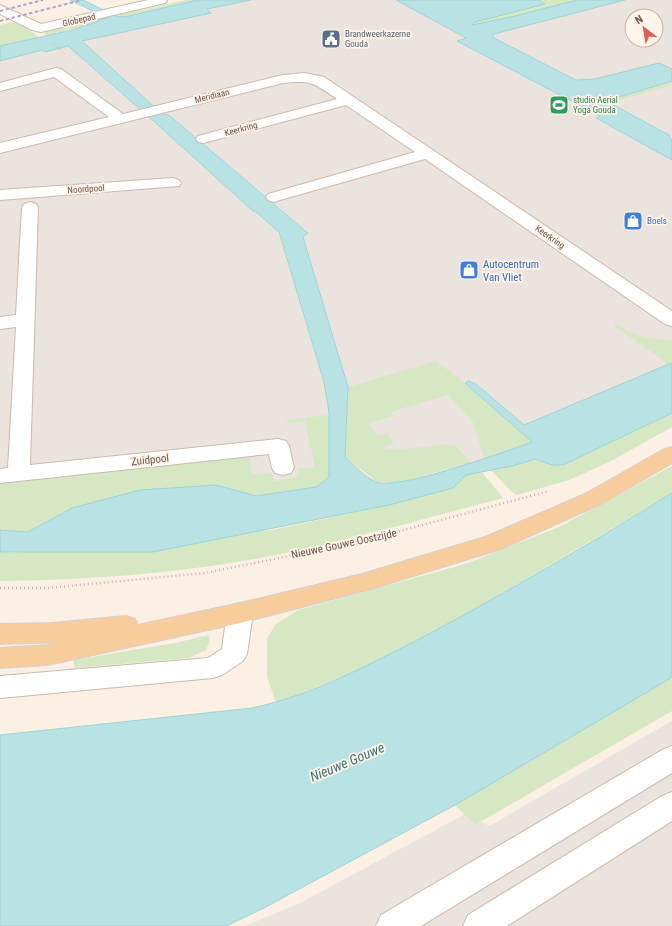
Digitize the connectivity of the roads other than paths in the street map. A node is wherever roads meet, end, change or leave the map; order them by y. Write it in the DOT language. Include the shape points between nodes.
graph roads {
  1 [pos="161,0"];
  2 [pos="0,9"];
  3 [pos="304,77"];
  4 [pos="0,87"];
  5 [pos="349,100"];
  6 [pos="121,119"];
  7 [pos="203,139"];
  8 [pos="0,148"];
  9 [pos="428,152"];
  10 [pos="173,183"];
  11 [pos="0,195"];
  12 [pos="274,196"];
  13 [pos="30,207"];
  14 [pos="664,315"];
  15 [pos="25,320"];
  16 [pos="0,323"];
  17 [pos="672,454"];
  18 [pos="283,468"];
  19 [pos="10,475"];
  20 [pos="229,615"];
  21 [pos="0,634"];
  22 [pos="0,658"];
  23 [pos="0,687"];
  24 [pos="672,758"];
  25 [pos="672,805"];
  26 [pos="392,926"];
  27 [pos="479,926"];
  1 -- 2 [label="street, Globepad" via="41,28"];
  3 -- 5 [label="street, Keerkring" via="319,80"];
  3 -- 6 [label="street, Meridiaan" via="283,79"];
  4 -- 6 [label="street" via="56,72"];
  5 -- 7 [label="street, Keerkring"];
  5 -- 9 [label="street, Keerkring"];
  6 -- 8 [label="street, Meridiaan"];
  9 -- 12 [label="street"];
  9 -- 14 [label="street, Keerkring"];
  10 -- 11 [label="street, Noordpool"];
  13 -- 15 [label="street"];
  15 -- 16 [label="street"];
  15 -- 19 [label="street"];
  17 -- 20 [label="main road" via="593,499 493,543 362,583"];
  18 -- 19 [label="street, Zuidpool" via="278,446"];
  20 -- 21 [label="main road" via="52,633"];
  20 -- 22 [label="main road" via="47,655"];
  20 -- 23 [label="street" via="234,654 213,668"];
  24 -- 26 [label="street"];
  25 -- 27 [label="street"];
}
